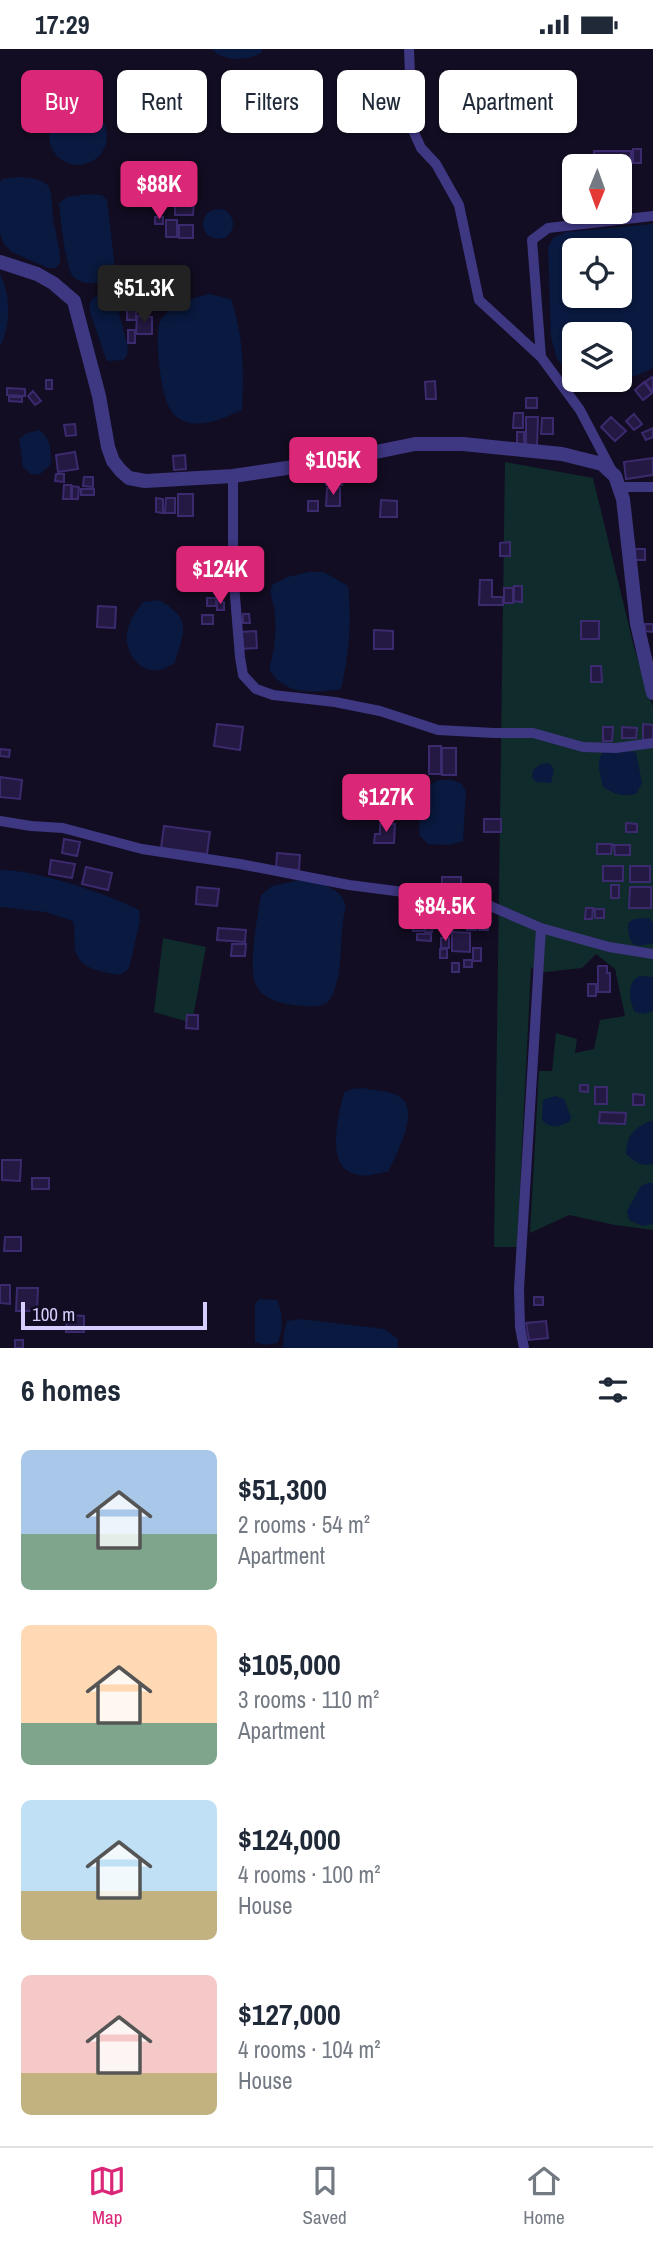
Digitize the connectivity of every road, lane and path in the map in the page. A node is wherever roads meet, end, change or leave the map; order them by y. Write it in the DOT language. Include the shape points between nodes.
graph roads {
  1 [pos="409,49"];
  2 [pos="653,216"];
  3 [pos="0,262"];
  4 [pos="541,356"];
  5 [pos="233,476"];
  6 [pos="617,481"];
  7 [pos="653,487"];
  8 [pos="653,693"];
  9 [pos="653,743"];
  10 [pos="0,821"];
  11 [pos="541,928"];
  12 [pos="653,954"];
  13 [pos="524,1348"];
  1 -- 4 [label="street" via="412,128 459,205 479,300"];
  2 -- 4 [label="street" via="548,228 532,240"];
  3 -- 5 [label="street" via="37,274 74,301 108,447 121,471 145,481"];
  4 -- 6 [label="street" via="580,410"];
  5 -- 6 [label="street" via="415,444 463,444 562,454 602,464"];
  5 -- 9 [label="street" via="233,572 240,657 243,675 256,689 380,711 438,730 533,733 583,747"];
  6 -- 7 [label="street"];
  6 -- 8 [label="street" via="637,624"];
  10 -- 11 [label="street" via="62,828 142,849 349,885 481,902"];
  11 -- 12 [label="street"];
  11 -- 13 [label="street" via="519,1289"];
}
